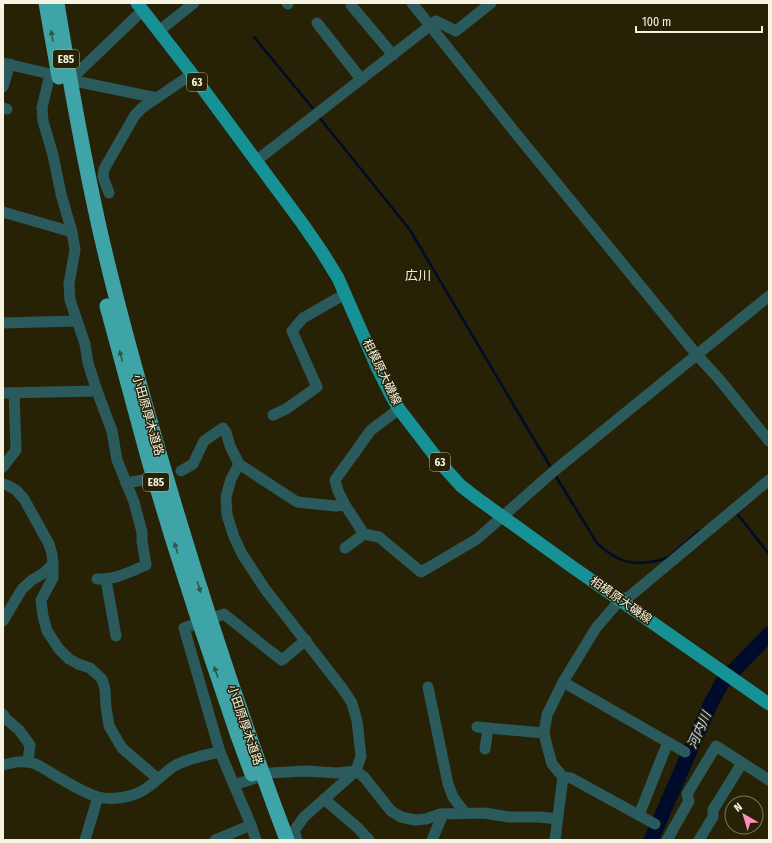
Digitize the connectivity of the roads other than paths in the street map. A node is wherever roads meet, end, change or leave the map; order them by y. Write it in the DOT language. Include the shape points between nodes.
graph roads {
  1 [pos="46,3"];
  2 [pos="57,3"];
  3 [pos="194,3"];
  4 [pos="412,3"];
  5 [pos="491,3"];
  6 [pos="351,5"];
  7 [pos="140,6"];
  8 [pos="317,23"];
  9 [pos="430,26"];
  10 [pos="159,31"];
  11 [pos="393,55"];
  12 [pos="7,64"];
  13 [pos="50,74"];
  14 [pos="192,74"];
  15 [pos="362,79"];
  16 [pos="70,80"];
  17 [pos="3,87"];
  18 [pos="157,98"];
  19 [pos="71,116"];
  20 [pos="256,161"];
  21 [pos="109,193"];
  22 [pos="3,212"];
  23 [pos="72,232"];
  24 [pos="345,294"];
  25 [pos="769,296"];
  26 [pos="76,321"];
  27 [pos="3,323"];
  28 [pos="697,354"];
  29 [pos="97,391"];
  30 [pos="8,393"];
  31 [pos="399,409"];
  32 [pos="272,415"];
  33 [pos="769,441"];
  34 [pos="239,464"];
  35 [pos="3,467"];
  36 [pos="181,471"];
  37 [pos="149,479"];
  38 [pos="769,480"];
  39 [pos="126,483"];
  40 [pos="3,484"];
  41 [pos="345,505"];
  42 [pos="502,517"];
  43 [pos="364,534"];
  44 [pos="345,548"];
  45 [pos="53,564"];
  46 [pos="620,600"];
  47 [pos="3,621"];
  48 [pos="116,636"];
  49 [pos="306,640"];
  50 [pos="564,682"];
  51 [pos="428,687"];
  52 [pos="769,704"];
  53 [pos="3,714"];
  54 [pos="544,733"];
  55 [pos="668,742"];
  56 [pos="484,749"];
  57 [pos="220,752"];
  58 [pos="685,752"];
  59 [pos="28,761"];
  60 [pos="742,763"];
  61 [pos="3,765"];
  62 [pos="356,771"];
  63 [pos="562,777"];
  64 [pos="158,779"];
  65 [pos="769,780"];
  66 [pos="234,785"];
  67 [pos="98,797"];
  68 [pos="324,798"];
  69 [pos="465,813"];
  70 [pos="443,814"];
  71 [pos="639,815"];
  72 [pos="557,819"];
  73 [pos="251,825"];
  74 [pos="669,836"];
  75 [pos="364,838"];
  76 [pos="84,840"];
  77 [pos="214,840"];
  78 [pos="256,840"];
  79 [pos="276,840"];
  80 [pos="287,840"];
  81 [pos="298,840"];
  82 [pos="432,840"];
  83 [pos="555,840"];
  84 [pos="699,840"];
  19 -- 1 [label="highway, 小田原厚木道路 / E85, one-way"];
  2 -- 19 [label="highway, 小田原厚木道路 / E85"];
  3 -- 10 [label="street"];
  4 -- 9 [label="street"];
  5 -- 9 [label="street" via="456,31 436,21"];
  6 -- 11 [label="street"];
  7 -- 10 [label="main road, 相模原大磯線 / 63"];
  7 -- 16 [label="street"];
  8 -- 15 [label="street"];
  9 -- 11 [label="street"];
  9 -- 28 [label="street"];
  10 -- 14 [label="main road, 相模原大磯線 / 63"];
  11 -- 15 [label="street"];
  12 -- 13 [label="street"];
  12 -- 17 [label="street"];
  13 -- 16 [label="street"];
  13 -- 23 [label="street" via="42,108 43,121"];
  14 -- 18 [label="street"];
  14 -- 20 [label="main road, 相模原大磯線 / 63"];
  15 -- 20 [label="street"];
  16 -- 18 [label="street"];
  18 -- 21 [label="street" via="135,115 104,169 103,177"];
  79 -- 19 [label="highway, 小田原厚木道路 / E85, one-way" via="198,619 149,461 88,226"];
  19 -- 80 [label="highway, 小田原厚木道路 / E85, one-way" via="120,316 163,467 247,732"];
  20 -- 24 [label="main road, 相模原大磯線 / 63" via="322,252"];
  22 -- 23 [label="street"];
  23 -- 26 [label="street" via="75,250 69,284"];
  24 -- 31 [label="main road, 相模原大磯線 / 63" via="377,367"];
  24 -- 32 [label="street" via="303,318 292,331 317,387 286,409"];
  25 -- 28 [label="street"];
  26 -- 27 [label="street"];
  26 -- 29 [label="street" via="85,344"];
  28 -- 33 [label="street"];
  28 -- 42 [label="street"];
  29 -- 30 [label="street"];
  29 -- 39 [label="street" via="112,431"];
  30 -- 35 [label="street" via="16,450"];
  31 -- 41 [label="street" via="371,430 335,480"];
  31 -- 42 [label="main road, 相模原大磯線 / 63" via="461,486"];
  34 -- 36 [label="street" via="223,428 204,441 193,464"];
  34 -- 41 [label="street" via="297,502"];
  34 -- 49 [label="street" via="226,497 227,515 234,537 265,589"];
  37 -- 39 [label="street"];
  38 -- 46 [label="street" via="630,596"];
  39 -- 48 [label="street" via="142,532 146,565 124,575 102,580"];
  40 -- 45 [label="street" via="16,490 24,499 49,544"];
  41 -- 43 [label="street"];
  42 -- 43 [label="street" via="477,539 420,572 379,537"];
  42 -- 46 [label="main road, 相模原大磯線 / 63"];
  43 -- 44 [label="street"];
  45 -- 47 [label="street" via="22,589"];
  45 -- 64 [label="street" via="53,578 41,600 47,631 69,659 90,668 102,679 109,726 122,748"];
  46 -- 50 [label="street" via="596,628"];
  46 -- 52 [label="main road, 相模原大磯線 / 63"];
  49 -- 57 [label="street" via="282,660 224,614 184,628"];
  49 -- 62 [label="street" via="352,703 361,756"];
  50 -- 54 [label="street" via="546,715"];
  50 -- 55 [label="street"];
  51 -- 69 [label="street" via="448,784 453,797"];
  53 -- 59 [label="street" via="30,745"];
  54 -- 56 [label="street" via="482,727"];
  54 -- 63 [label="street" via="552,764"];
  55 -- 58 [label="street"];
  55 -- 71 [label="street"];
  57 -- 64 [label="street" via="189,759 174,766"];
  57 -- 66 [label="street"];
  59 -- 61 [label="street"];
  59 -- 67 [label="street"];
  60 -- 65 [label="street"];
  60 -- 74 [label="street" via="716,746 687,794 689,801"];
  60 -- 84 [label="street" via="713,810 713,817"];
  62 -- 66 [label="street" via="271,773"];
  62 -- 68 [label="street"];
  62 -- 70 [label="street" via="364,777 391,812 401,817 415,820"];
  63 -- 71 [label="street" via="571,778"];
  63 -- 72 [label="street"];
  64 -- 67 [label="street" via="142,791 125,797"];
  66 -- 73 [label="street"];
  67 -- 76 [label="street"];
  68 -- 75 [label="street" via="358,828"];
  68 -- 81 [label="street" via="304,817 294,831"];
  69 -- 70 [label="street"];
  69 -- 72 [label="street" via="484,812 508,817"];
  70 -- 82 [label="street"];
  71 -- 74 [label="street" via="657,825"];
  72 -- 83 [label="street"];
  73 -- 77 [label="street"];
  73 -- 78 [label="street"];
}
